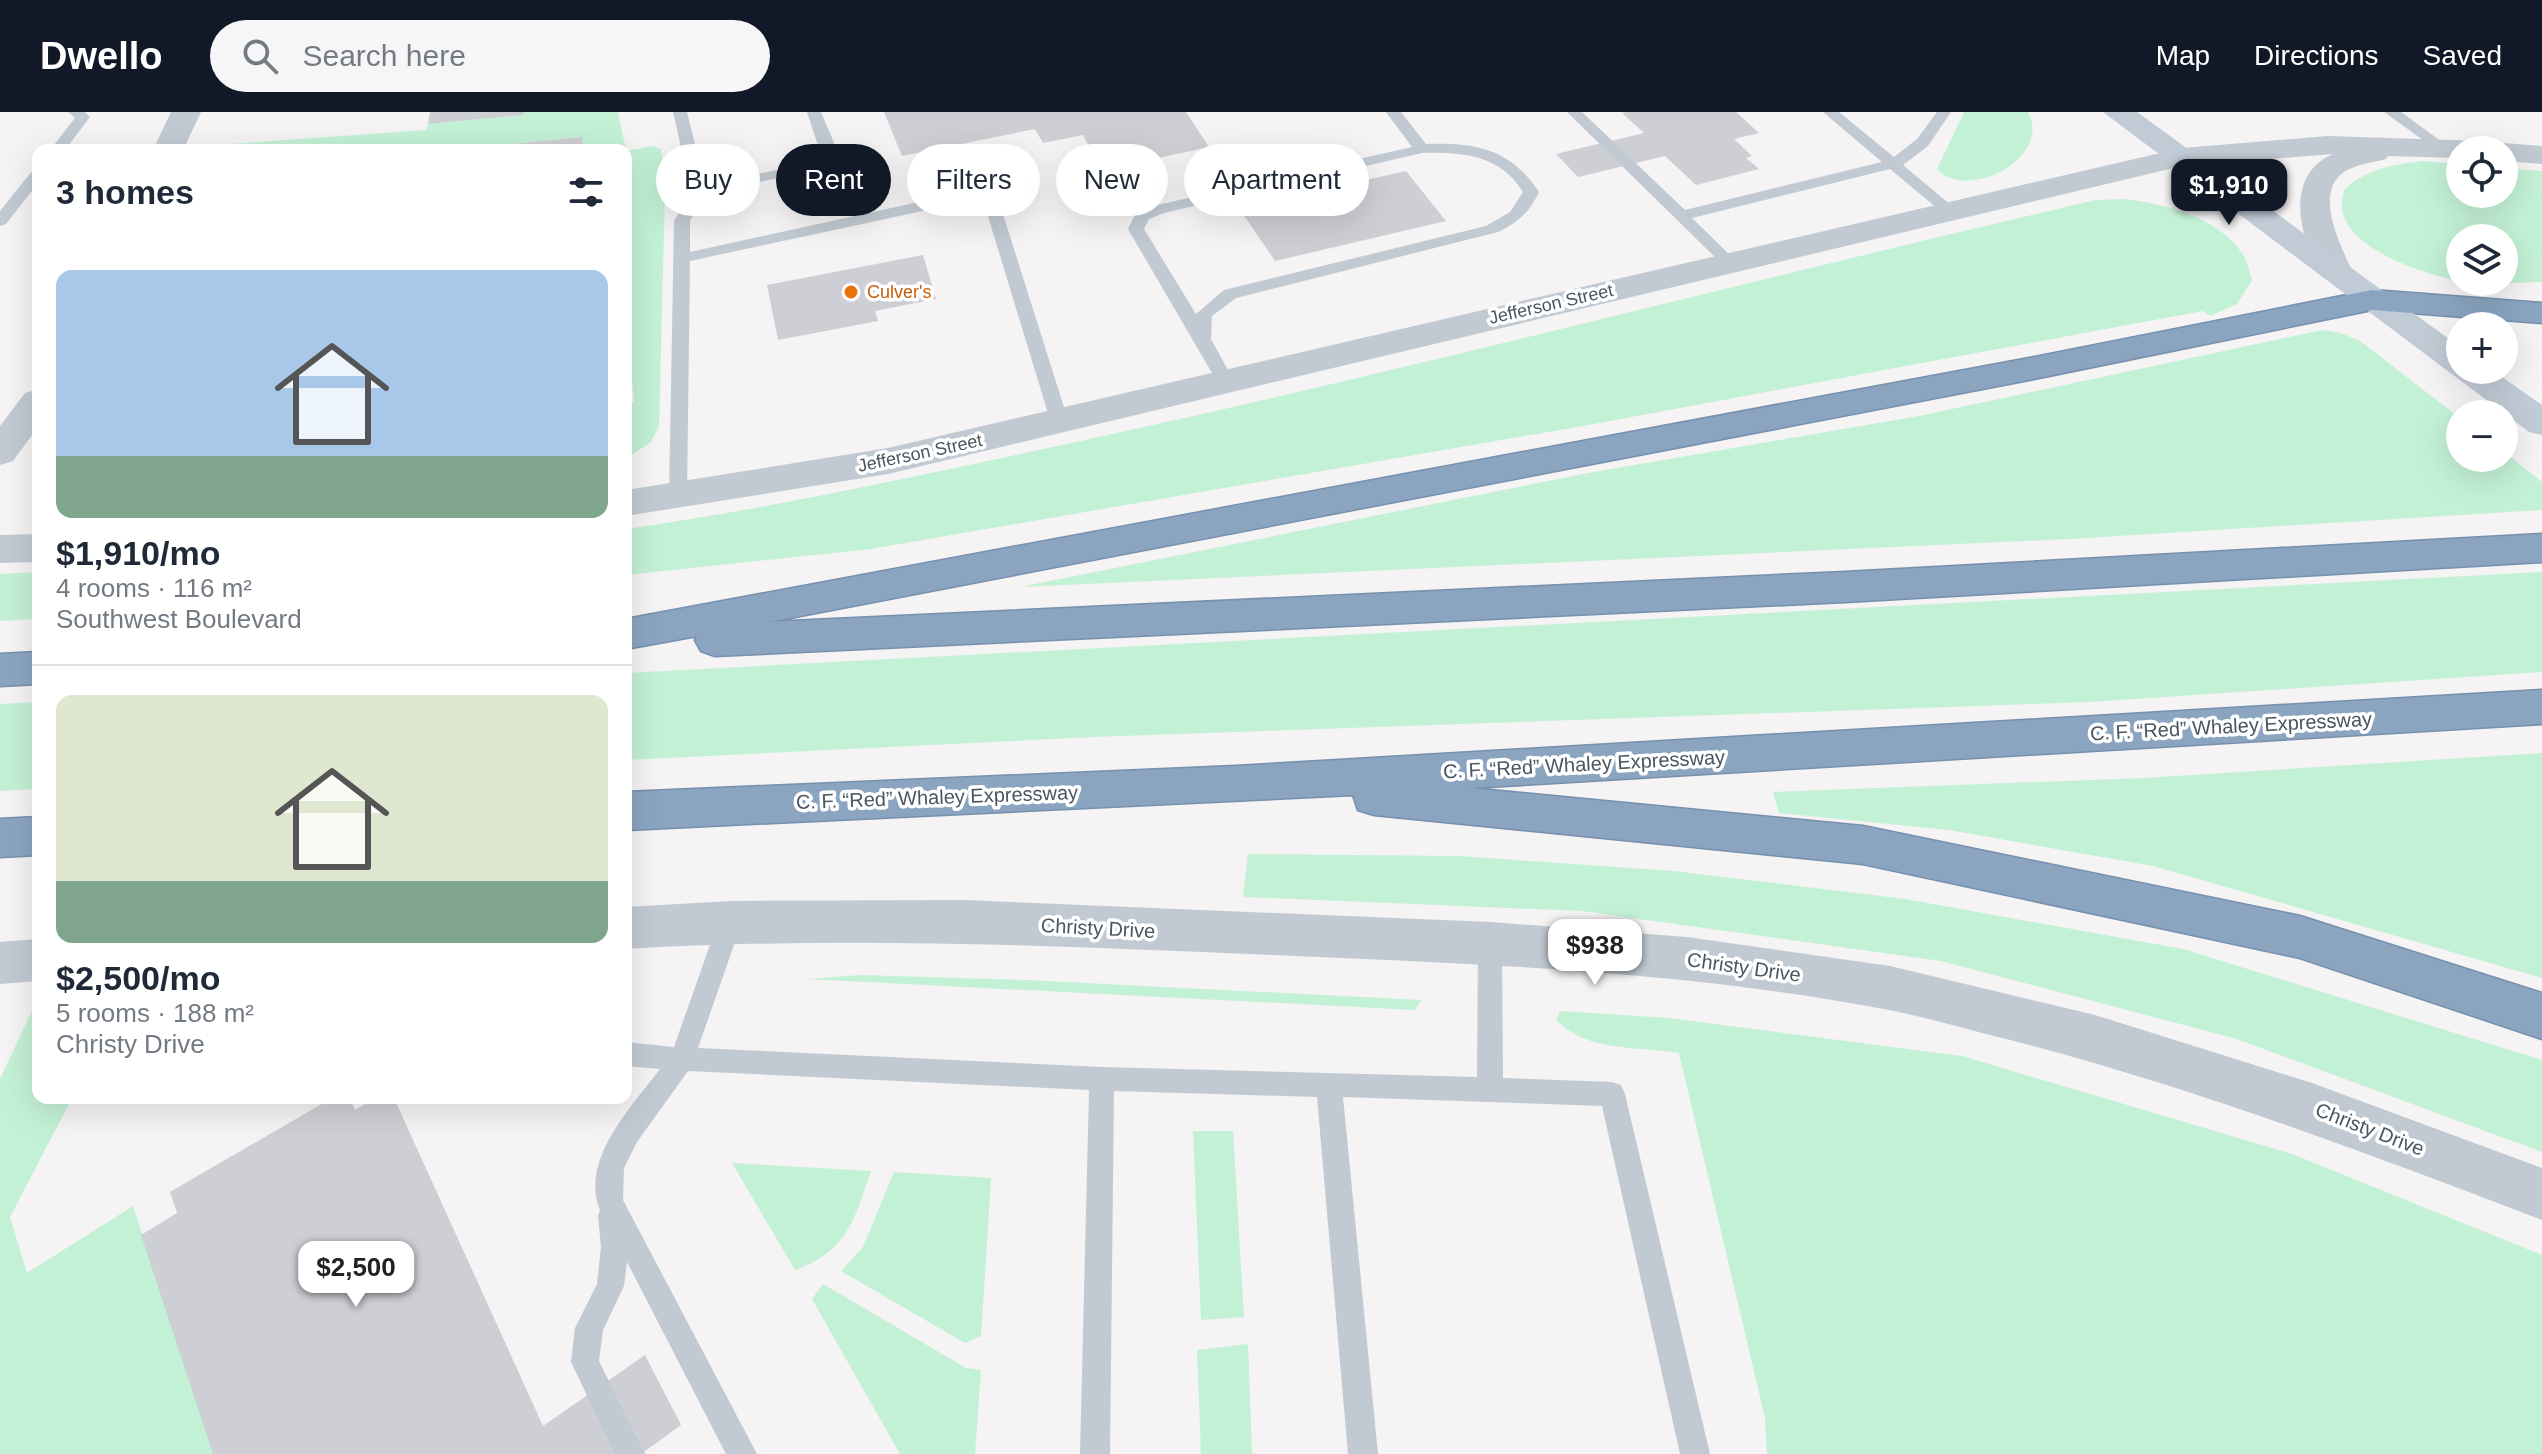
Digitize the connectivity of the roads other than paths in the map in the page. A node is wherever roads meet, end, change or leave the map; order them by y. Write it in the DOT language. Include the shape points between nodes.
graph roads {
  1 [pos="75,112"];
  2 [pos="186,112"];
  3 [pos="680,112"];
  4 [pos="814,112"];
  5 [pos="1393,112"];
  6 [pos="1574,112"];
  7 [pos="1830,112"];
  8 [pos="1944,112"];
  9 [pos="2118,112"];
  10 [pos="2391,112"];
  11 [pos="62,144"];
  12 [pos="171,144"];
  13 [pos="688,144"];
  14 [pos="2438,147"];
  15 [pos="2446,148"];
  16 [pos="1422,149"];
  17 [pos="2518,153"];
  18 [pos="2542,155"];
  19 [pos="2182,157"];
  20 [pos="1893,164"];
  21 [pos="760,178"];
  22 [pos="32,181"];
  23 [pos="1950,211"];
  24 [pos="685,216"];
  25 [pos="1681,216"];
  26 [pos="0,221"];
  27 [pos="683,258"];
  28 [pos="1729,262"];
  29 [pos="2336,271"];
  30 [pos="2372,300"];
  31 [pos="2542,313"];
  32 [pos="1202,339"];
  33 [pos="2446,354"];
  34 [pos="1225,381"];
  35 [pos="2488,384"];
  36 [pos="32,409"];
  37 [pos="1060,423"];
  38 [pos="2542,423"];
  39 [pos="0,452"];
  40 [pos="678,496"];
  41 [pos="632,502"];
  42 [pos="32,548"];
  43 [pos="2542,548"];
  44 [pos="0,549"];
  45 [pos="632,633"];
  46 [pos="632,644"];
  47 [pos="32,668"];
  48 [pos="0,670"];
  49 [pos="2542,707"];
  50 [pos="1236,784"];
  51 [pos="632,811"];
  52 [pos="32,836"];
  53 [pos="0,838"];
  54 [pos="730,922"];
  55 [pos="632,928"];
  56 [pos="1490,943"];
  57 [pos="32,960"];
  58 [pos="0,963"];
  59 [pos="2542,1016"];
  60 [pos="632,1055"];
  61 [pos="682,1059"];
  62 [pos="1102,1079"];
  63 [pos="1329,1085"];
  64 [pos="1490,1089"];
  65 [pos="2542,1194"];
  66 [pos="610,1202"];
  67 [pos="630,1454"];
  68 [pos="742,1454"];
  69 [pos="1095,1454"];
  70 [pos="1363,1454"];
  71 [pos="1695,1454"];
  1 -- 11 [label="lane" via="83,117"];
  2 -- 12 [label="street"];
  3 -- 13 [label="lane"];
  4 -- 21 [label="lane" via="829,156 819,165"];
  5 -- 16 [label="lane"];
  6 -- 25 [label="lane"];
  7 -- 20 [label="lane"];
  8 -- 20 [label="lane" via="1931,137"];
  9 -- 19 [label="main road"];
  10 -- 14 [label="lane"];
  14 -- 15 [label="street, Jefferson Street"];
  14 -- 19 [label="street, Jefferson Street" via="2328,145"];
  14 -- 29 [label="street" via="2377,152 2342,161 2327,171 2316,209 2319,233"];
  16 -- 32 [label="lane" via="1142,216 1136,229"];
  16 -- 32 [label="lane" via="1473,150 1499,159 1521,173 1531,192 1525,207 1513,220 1492,229 1230,294 1204,314"];
  17 -- 18 [label="street"];
  19 -- 23 [label="street, Jefferson Street"];
  19 -- 29 [label="main road"];
  20 -- 23 [label="lane"];
  20 -- 25 [label="lane"];
  22 -- 26 [label="lane"];
  23 -- 28 [label="street, Jefferson Street"];
  24 -- 27 [label="lane"];
  25 -- 28 [label="lane"];
  27 -- 37 [label="lane" via="960,198 981,200 994,211"];
  27 -- 40 [label="lane"];
  28 -- 34 [label="street, Jefferson Street"];
  29 -- 30 [label="main road"];
  30 -- 31 [label="highway"];
  30 -- 33 [label="main road"];
  30 -- 45 [label="highway"];
  32 -- 34 [label="lane"];
  34 -- 37 [label="street, Jefferson Street"];
  35 -- 38 [label="main road"];
  36 -- 39 [label="street"];
  37 -- 40 [label="street, Jefferson Street" via="888,461"];
  40 -- 41 [label="street, Jefferson Street"];
  42 -- 44 [label="street"];
  43 -- 46 [label="highway"];
  47 -- 48 [label="highway"];
  49 -- 50 [label="highway, C. F. “Red” Whaley Expressway"];
  50 -- 51 [label="highway, C. F. “Red” Whaley Expressway"];
  50 -- 59 [label="highway" via="1863,845 2300,937"];
  52 -- 53 [label="highway"];
  54 -- 55 [label="street, Christy Drive"];
  54 -- 56 [label="street, Christy Drive" via="964,921"];
  54 -- 61 [label="lane"];
  56 -- 64 [label="lane"];
  56 -- 65 [label="street, Christy Drive" via="1687,958 1890,988 2109,1043 2312,1107"];
  57 -- 58 [label="street"];
  60 -- 61 [label="lane"];
  61 -- 62 [label="lane"];
  61 -- 66 [label="lane" via="628,1133 611,1166"];
  62 -- 63 [label="lane"];
  62 -- 69 [label="lane"];
  63 -- 64 [label="lane"];
  63 -- 70 [label="lane"];
  64 -- 71 [label="lane" via="1612,1094"];
  66 -- 67 [label="lane" via="615,1247 610,1286 589,1328 585,1362"];
  66 -- 68 [label="lane"];
}
